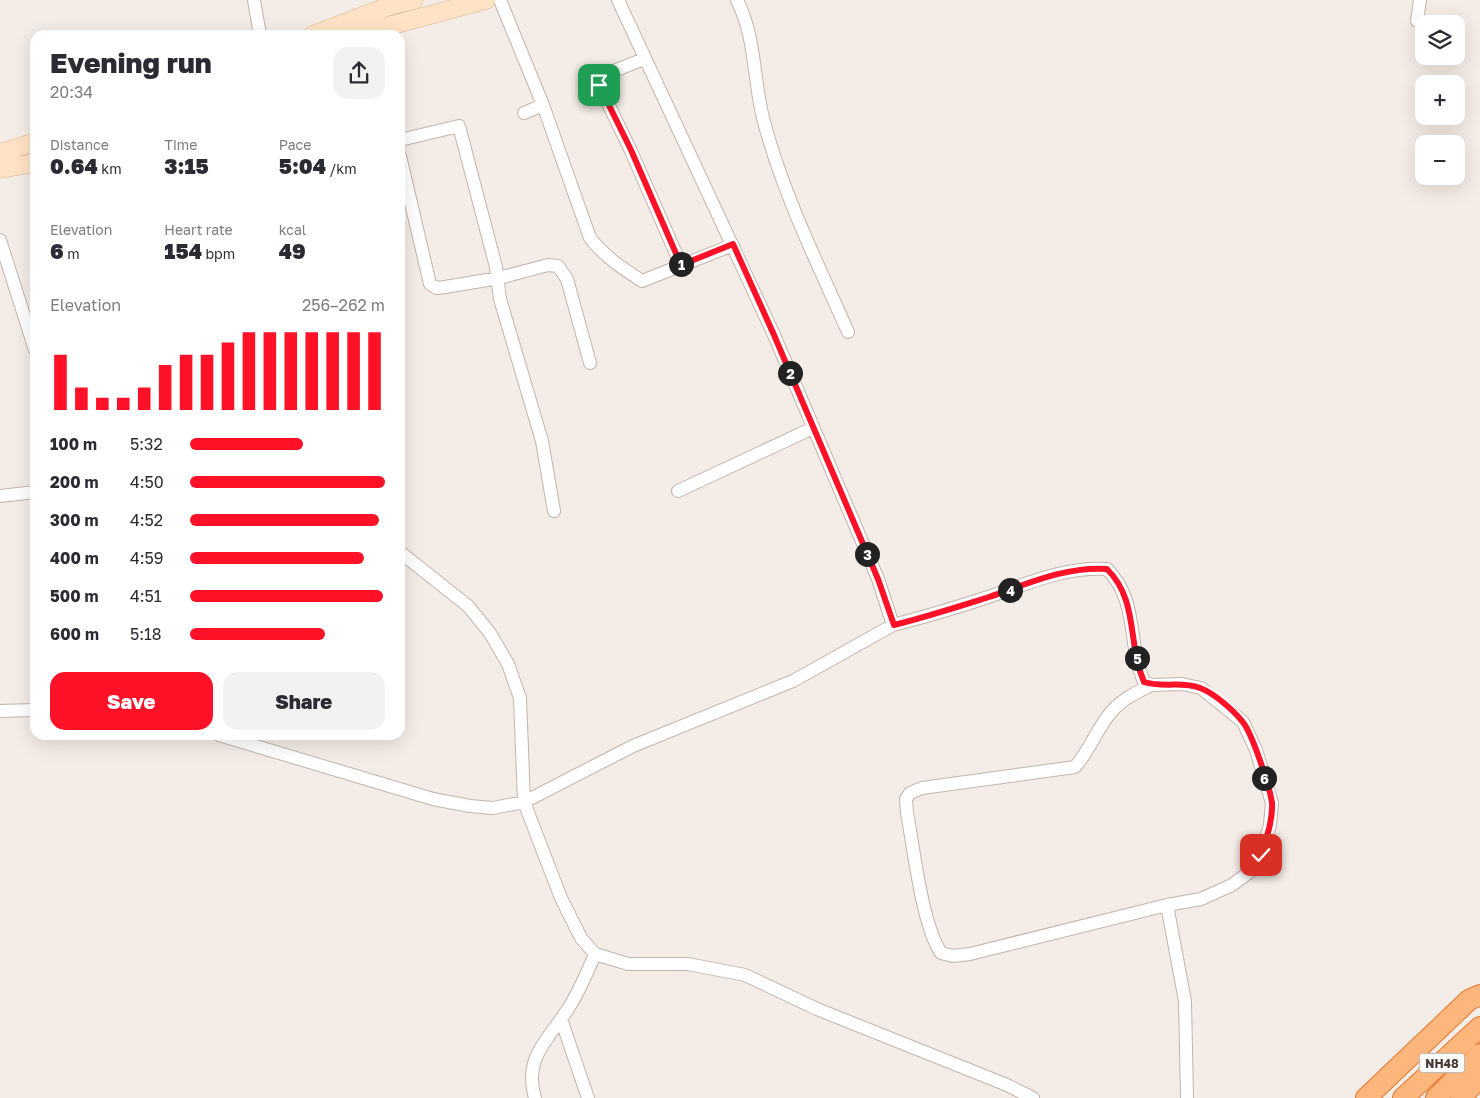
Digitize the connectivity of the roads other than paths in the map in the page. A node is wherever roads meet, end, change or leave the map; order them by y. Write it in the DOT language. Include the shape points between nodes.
graph roads {
  1 [pos="254,0"];
  2 [pos="414,0"];
  3 [pos="486,0"];
  4 [pos="500,0"];
  5 [pos="618,0"];
  6 [pos="737,0"];
  7 [pos="1420,0"];
  8 [pos="388,3"];
  9 [pos="1418,15"];
  10 [pos="397,25"];
  11 [pos="259,30"];
  12 [pos="325,30"];
  13 [pos="376,30"];
  14 [pos="644,59"];
  15 [pos="543,105"];
  16 [pos="524,113"];
  17 [pos="405,139"];
  18 [pos="30,144"];
  19 [pos="0,148"];
  20 [pos="0,153"];
  21 [pos="30,164"];
  22 [pos="0,169"];
  23 [pos="405,177"];
  24 [pos="0,240"];
  25 [pos="733,244"];
  26 [pos="681,265"];
  27 [pos="499,278"];
  28 [pos="848,332"];
  29 [pos="30,334"];
  30 [pos="590,363"];
  31 [pos="813,428"];
  32 [pos="678,491"];
  33 [pos="30,493"];
  34 [pos="0,496"];
  35 [pos="554,511"];
  36 [pos="405,556"];
  37 [pos="894,625"];
  38 [pos="1151,685"];
  39 [pos="30,710"];
  40 [pos="0,711"];
  41 [pos="235,740"];
  42 [pos="524,802"];
  43 [pos="1167,905"];
  44 [pos="595,954"];
  45 [pos="1480,995"];
  46 [pos="561,1019"];
  47 [pos="1480,1027"];
  48 [pos="1480,1054"];
  49 [pos="1480,1077"];
  50 [pos="535,1098"];
  51 [pos="588,1098"];
  52 [pos="1033,1098"];
  53 [pos="1187,1098"];
  54 [pos="1366,1098"];
  55 [pos="1403,1098"];
  56 [pos="1436,1098"];
  57 [pos="1461,1098"];
  1 -- 11 [label="street"];
  2 -- 8 [label="main road"];
  3 -- 10 [label="main road"];
  4 -- 15 [label="street"];
  5 -- 14 [label="street"];
  6 -- 28 [label="street" via="753,45 762,116 784,188"];
  7 -- 9 [label="street"];
  8 -- 10 [label="street"];
  8 -- 12 [label="main road"];
  10 -- 13 [label="main road"];
  14 -- 25 [label="street"];
  14 -- 26 [label="street" via="601,76 599,85"];
  15 -- 16 [label="street"];
  15 -- 26 [label="street" via="590,238 599,249 642,280"];
  17 -- 27 [label="street" via="459,126"];
  18 -- 20 [label="main road"];
  19 -- 20 [label="street"];
  21 -- 22 [label="main road"];
  23 -- 27 [label="street" via="430,284 437,288"];
  24 -- 29 [label="street"];
  25 -- 26 [label="street"];
  25 -- 31 [label="street"];
  27 -- 30 [label="street" via="548,265 558,266 567,279"];
  27 -- 35 [label="street" via="500,299 542,441"];
  31 -- 32 [label="street"];
  31 -- 37 [label="street" via="878,579"];
  33 -- 34 [label="street"];
  36 -- 42 [label="street" via="468,606 490,633 508,664 520,698"];
  37 -- 38 [label="street" via="1054,575 1089,568 1107,569 1120,581 1139,670 1144,682"];
  37 -- 42 [label="street" via="794,681 633,746"];
  38 -- 43 [label="street" via="1182,684 1201,688 1243,722 1256,750 1272,803 1270,825 1261,855 1251,871 1232,886 1201,899"];
  38 -- 43 [label="street" via="1112,711 1075,767 922,788 910,793 906,799 907,813 928,923 933,942 941,953 954,956 970,954"];
  39 -- 40 [label="street"];
  41 -- 42 [label="street" via="433,799 493,808"];
  42 -- 44 [label="street" via="561,898 581,938"];
  43 -- 53 [label="street" via="1184,1001"];
  44 -- 46 [label="street"];
  44 -- 52 [label="street" via="628,964 688,964 745,975 817,1009"];
  45 -- 54 [label="highway" via="1469,1000"];
  46 -- 50 [label="street" via="536,1054 530,1074"];
  46 -- 51 [label="street"];
  47 -- 55 [label="highway, NH48"];
  48 -- 56 [label="highway, NH48"];
  49 -- 57 [label="highway"];
}
